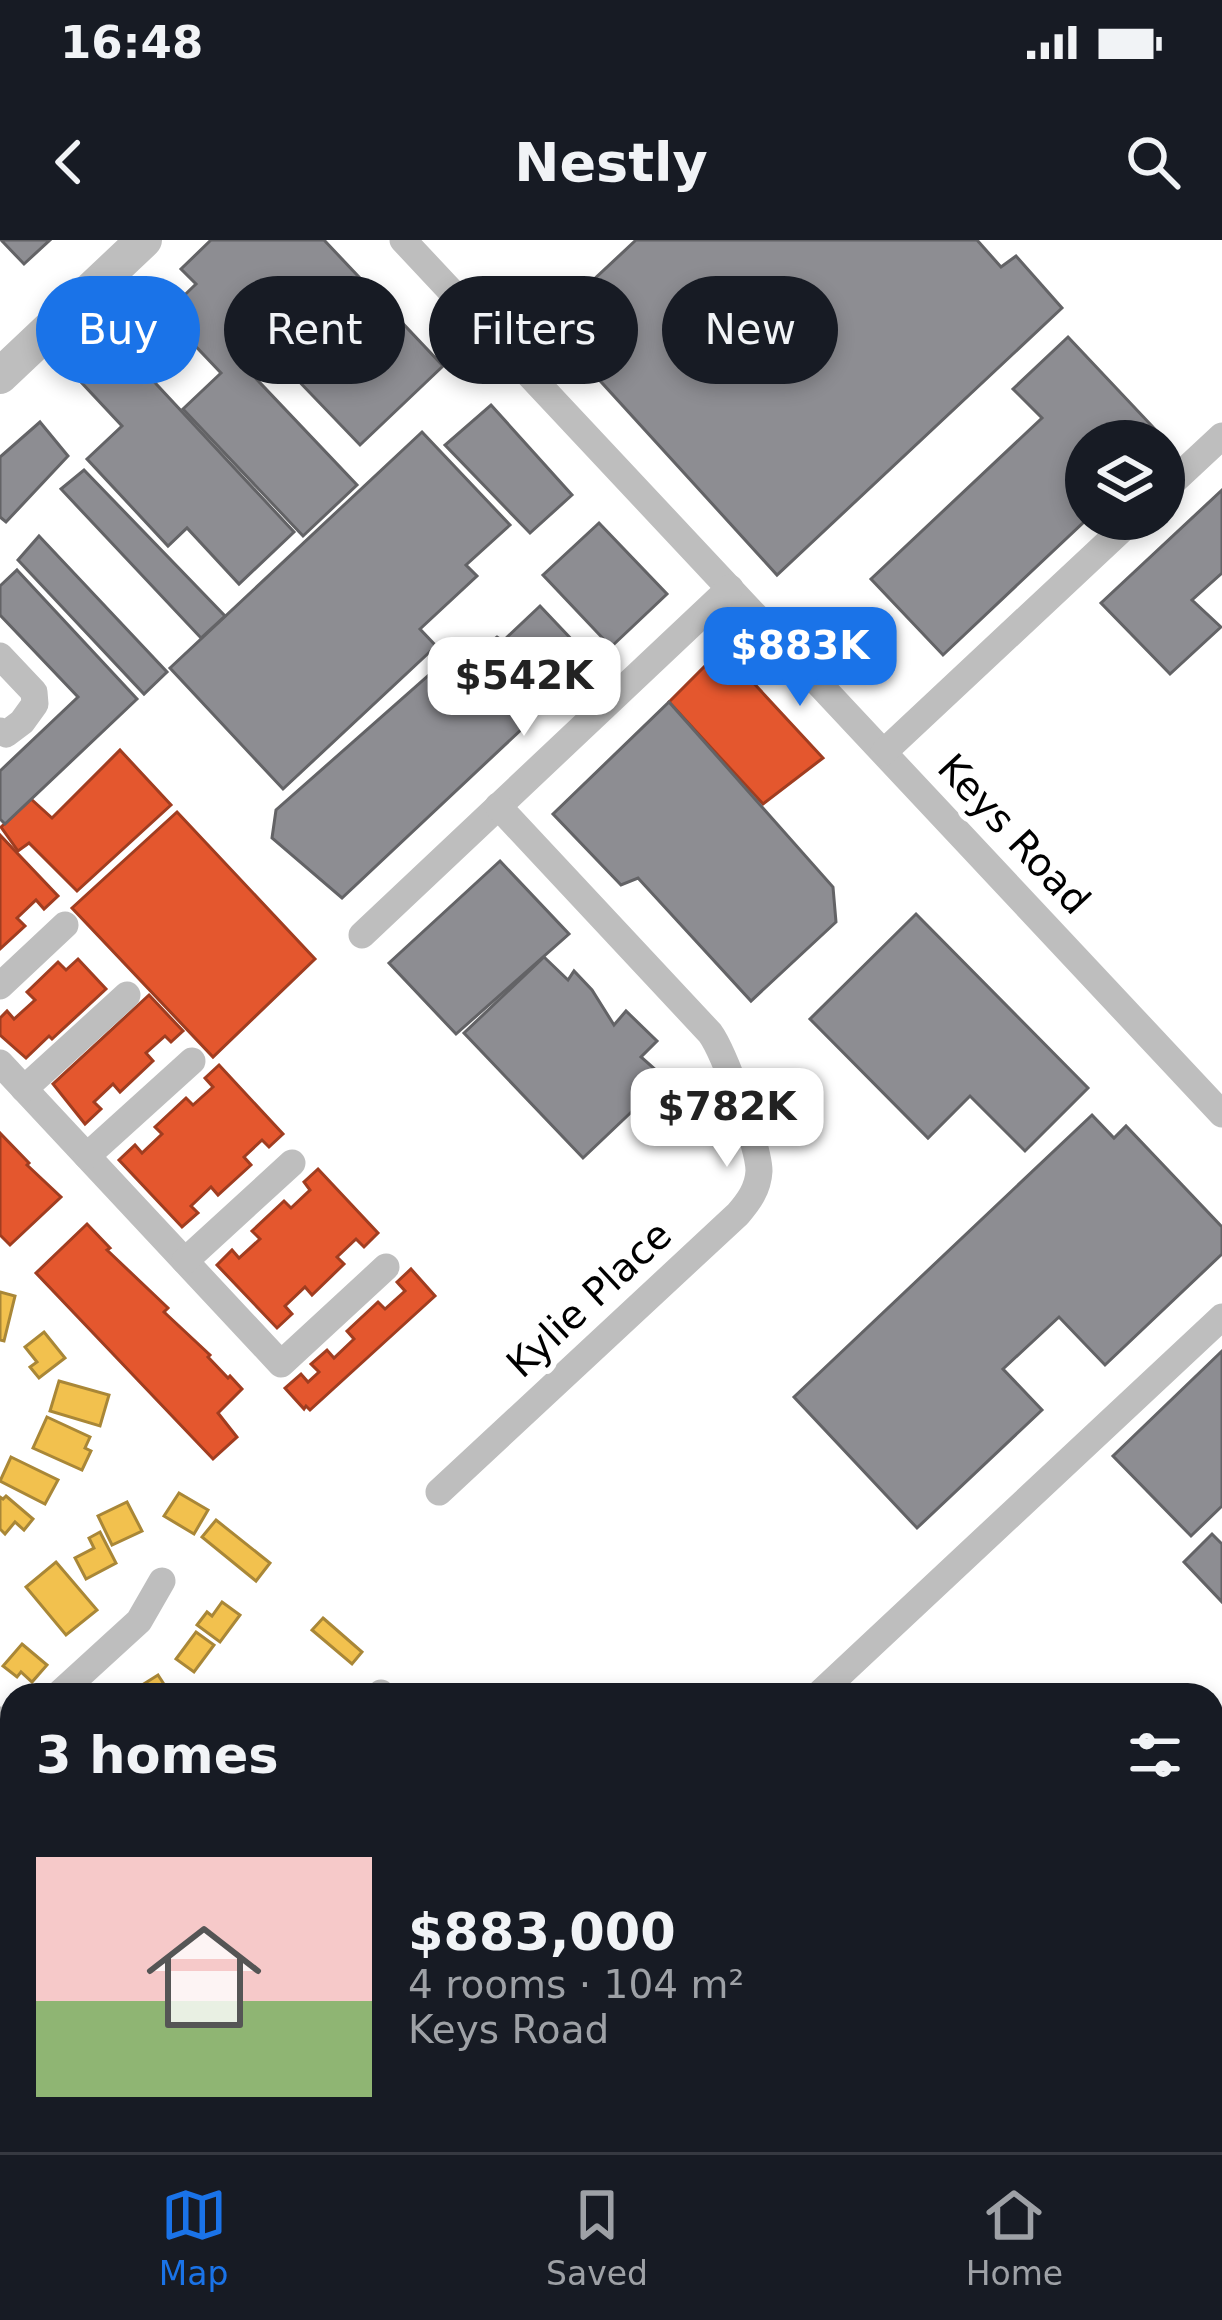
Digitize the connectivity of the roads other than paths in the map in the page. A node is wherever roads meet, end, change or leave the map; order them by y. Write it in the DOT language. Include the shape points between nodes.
graph roads {
  1 [pos="144,240"];
  2 [pos="403,240"];
  3 [pos="0,376"];
  4 [pos="1222,436"];
  5 [pos="1185,470"];
  6 [pos="1111,540"];
  7 [pos="730,588"];
  8 [pos="0,656"];
  9 [pos="0,731"];
  10 [pos="884,752"];
  11 [pos="498,806"];
  12 [pos="65,925"];
  13 [pos="362,935"];
  14 [pos="0,986"];
  15 [pos="127,995"];
  16 [pos="192,1061"];
  17 [pos="0,1063"];
  18 [pos="24,1089"];
  19 [pos="1222,1114"];
  20 [pos="87,1156"];
  21 [pos="292,1163"];
  22 [pos="185,1261"];
  23 [pos="386,1268"];
  24 [pos="1222,1317"];
  25 [pos="440,1492"];
  26 [pos="163,1582"];
  27 [pos="71,1683"];
  28 [pos="831,1683"];
  1 -- 3 [label="main road"];
  2 -- 7 [label="street, Keys Road"];
  4 -- 5 [label="street"];
  6 -- 10 [label="street"];
  7 -- 10 [label="street, Keys Road"];
  7 -- 11 [label="street"];
  8 -- 9 [label="street" via="34,692 35,704 22,722"];
  10 -- 19 [label="street, Keys Road"];
  11 -- 13 [label="street"];
  11 -- 25 [label="street, Kylie Place" via="710,1033 759,1170 738,1214"];
  12 -- 14 [label="street"];
  15 -- 18 [label="street"];
  16 -- 20 [label="street"];
  17 -- 18 [label="street"];
  18 -- 20 [label="street"];
  20 -- 22 [label="street"];
  21 -- 22 [label="street"];
  22 -- 23 [label="street" via="281,1364"];
  24 -- 28 [label="street"];
  26 -- 27 [label="street" via="140,1621"];
}
